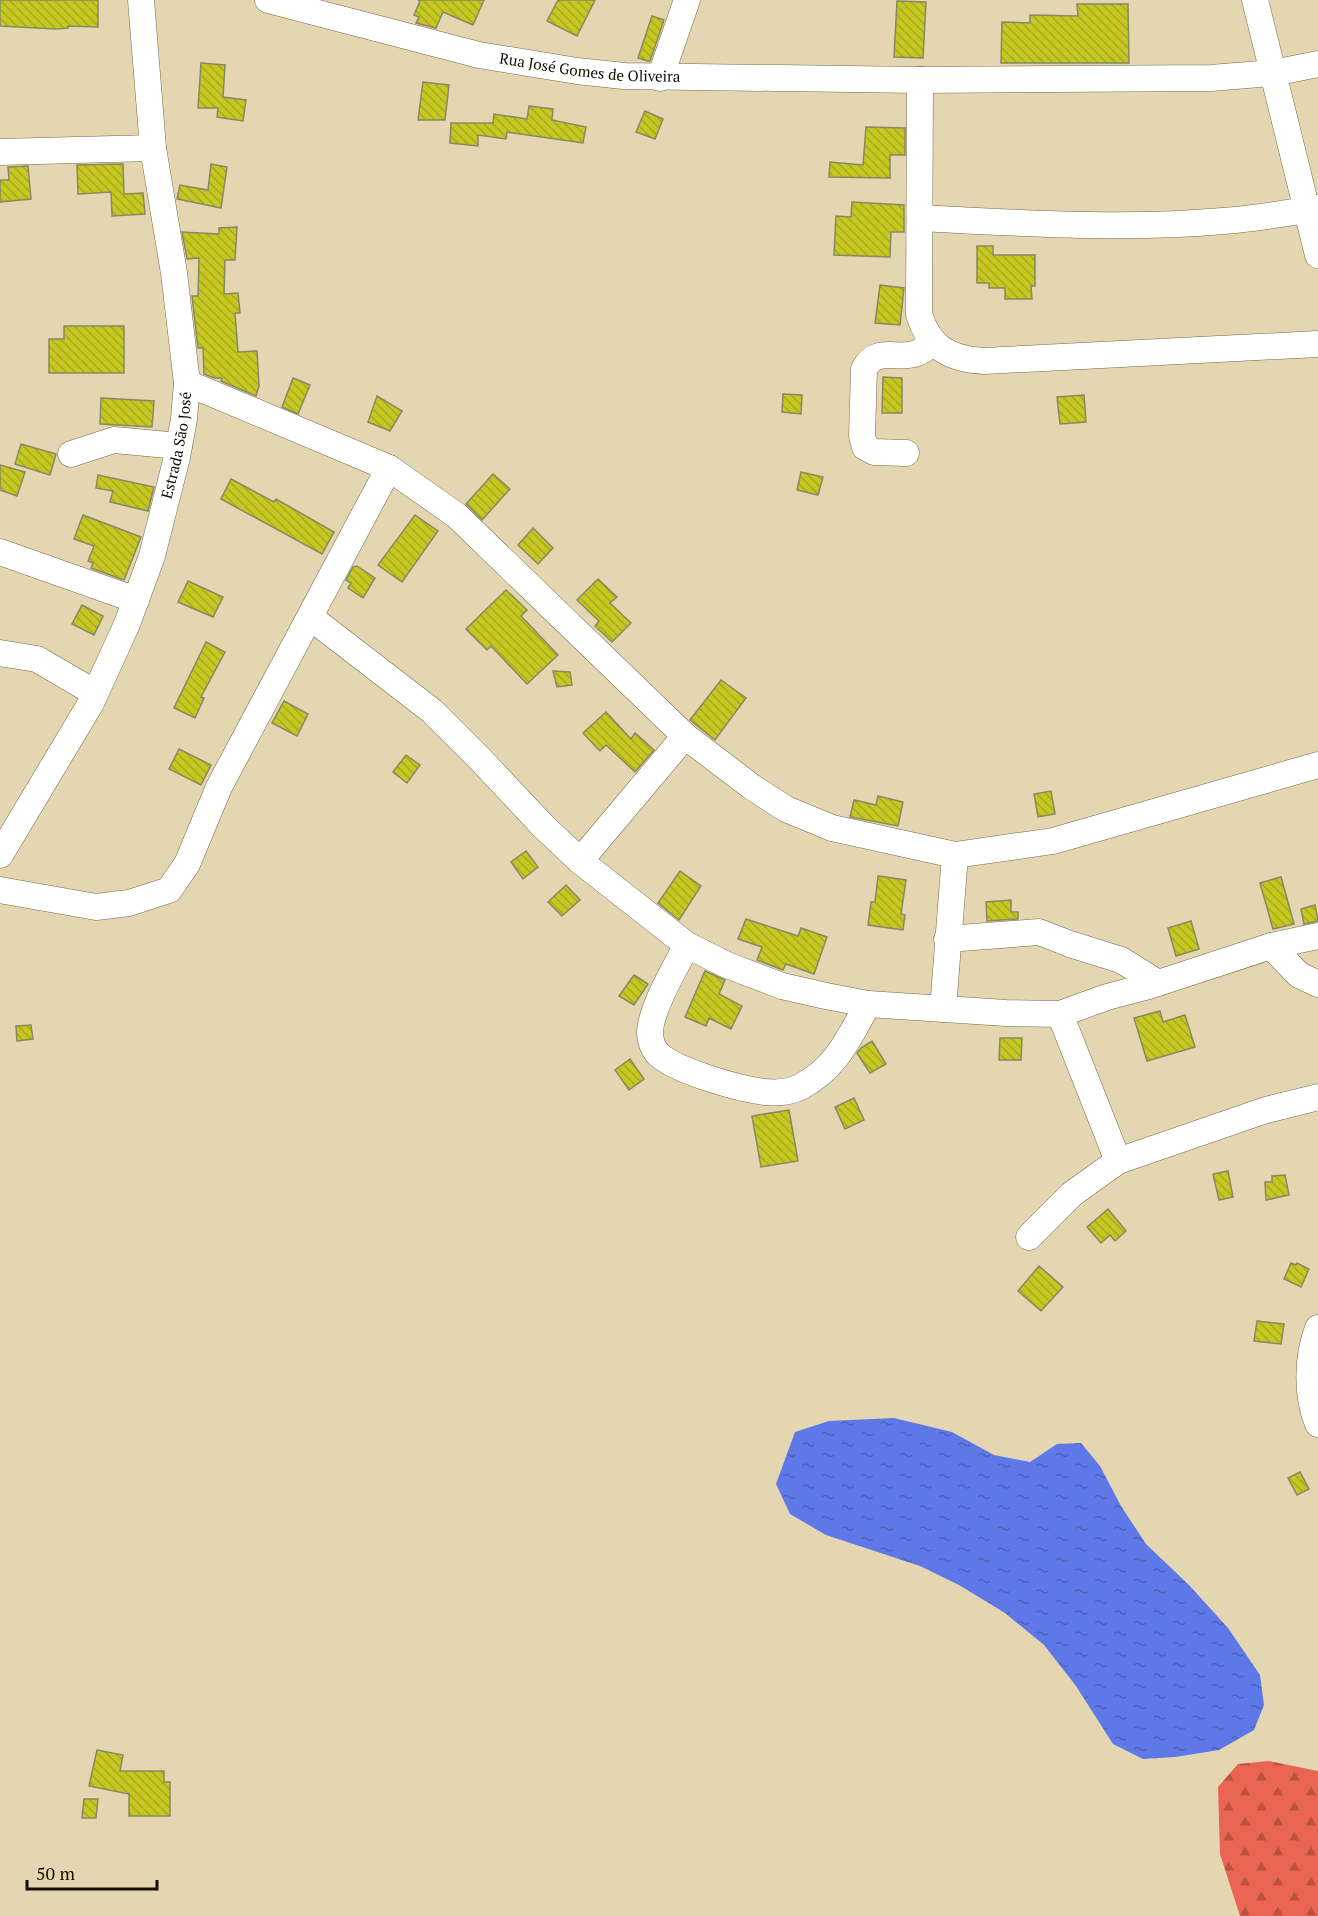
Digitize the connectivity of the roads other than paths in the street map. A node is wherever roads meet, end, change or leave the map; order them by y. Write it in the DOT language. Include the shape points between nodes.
graph roads {
  1 [pos="141,0"];
  2 [pos="268,0"];
  3 [pos="687,0"];
  4 [pos="1255,0"];
  5 [pos="1318,64"];
  6 [pos="1273,73"];
  7 [pos="660,78"];
  8 [pos="920,80"];
  9 [pos="153,148"];
  10 [pos="0,152"];
  11 [pos="1313,209"];
  12 [pos="920,218"];
  13 [pos="1318,255"];
  14 [pos="934,342"];
  15 [pos="1318,344"];
  16 [pos="187,383"];
  17 [pos="179,446"];
  18 [pos="906,453"];
  19 [pos="71,454"];
  20 [pos="389,468"];
  21 [pos="0,552"];
  22 [pos="136,600"];
  23 [pos="309,616"];
  24 [pos="0,653"];
  25 [pos="95,693"];
  26 [pos="685,736"];
  27 [pos="1318,765"];
  28 [pos="0,855"];
  29 [pos="955,855"];
  30 [pos="580,861"];
  31 [pos="0,890"];
  32 [pos="1318,936"];
  33 [pos="947,939"];
  34 [pos="687,945"];
  35 [pos="1271,946"];
  36 [pos="1158,983"];
  37 [pos="1318,984"];
  38 [pos="868,1004"];
  39 [pos="943,1009"];
  40 [pos="1060,1014"];
  41 [pos="1318,1097"];
  42 [pos="1118,1161"];
  43 [pos="1029,1237"];
  44 [pos="1318,1328"];
  45 [pos="1318,1424"];
  1 -- 9 [label="street, Estrada São José"];
  2 -- 7 [label="street, Rua José Gomes de Oliveira" via="479,55 577,71"];
  3 -- 7 [label="street"];
  4 -- 6 [label="street"];
  5 -- 6 [label="street, Rua José Gomes de Oliveira"];
  6 -- 8 [label="street, Rua José Gomes de Oliveira" via="1211,78"];
  6 -- 11 [label="street"];
  7 -- 8 [label="street, Rua José Gomes de Oliveira"];
  8 -- 12 [label="street"];
  9 -- 10 [label="street"];
  9 -- 16 [label="street, Estrada São José"];
  11 -- 12 [label="street" via="1223,221 1137,225"];
  11 -- 13 [label="street"];
  12 -- 14 [label="street" via="919,314 926,334"];
  14 -- 15 [label="street" via="953,356 984,361"];
  14 -- 18 [label="street" via="917,354 879,356 869,360 864,369 865,447 874,452"];
  16 -- 17 [label="street, Estrada São José"];
  16 -- 20 [label="street"];
  17 -- 19 [label="street" via="114,440"];
  17 -- 22 [label="street, Estrada São José" via="152,556"];
  20 -- 23 [label="street"];
  20 -- 26 [label="street" via="456,515"];
  21 -- 22 [label="street"];
  22 -- 25 [label="street, Estrada São José"];
  23 -- 30 [label="street" via="432,711"];
  23 -- 31 [label="street" via="219,788 187,864 169,890 129,903 96,907"];
  24 -- 25 [label="street" via="37,659"];
  25 -- 28 [label="street, Estrada São José"];
  26 -- 29 [label="street" via="786,809 832,828"];
  26 -- 30 [label="street"];
  27 -- 29 [label="street" via="1053,841"];
  29 -- 33 [label="street"];
  30 -- 34 [label="street"];
  32 -- 35 [label="street"];
  33 -- 36 [label="street" via="1039,932 1121,960"];
  33 -- 39 [label="street"];
  34 -- 38 [label="street" via="782,986"];
  34 -- 38 [label="street" via="661,996 650,1031 653,1047 679,1068 764,1092 798,1088 826,1071"];
  35 -- 36 [label="street"];
  35 -- 37 [label="street" via="1299,975"];
  36 -- 40 [label="street"];
  38 -- 39 [label="street"];
  39 -- 40 [label="street"];
  40 -- 42 [label="street"];
  41 -- 42 [label="street"];
  42 -- 43 [label="street" via="1072,1194"];
  44 -- 45 [label="street" via="1310,1366 1311,1397"];
}
